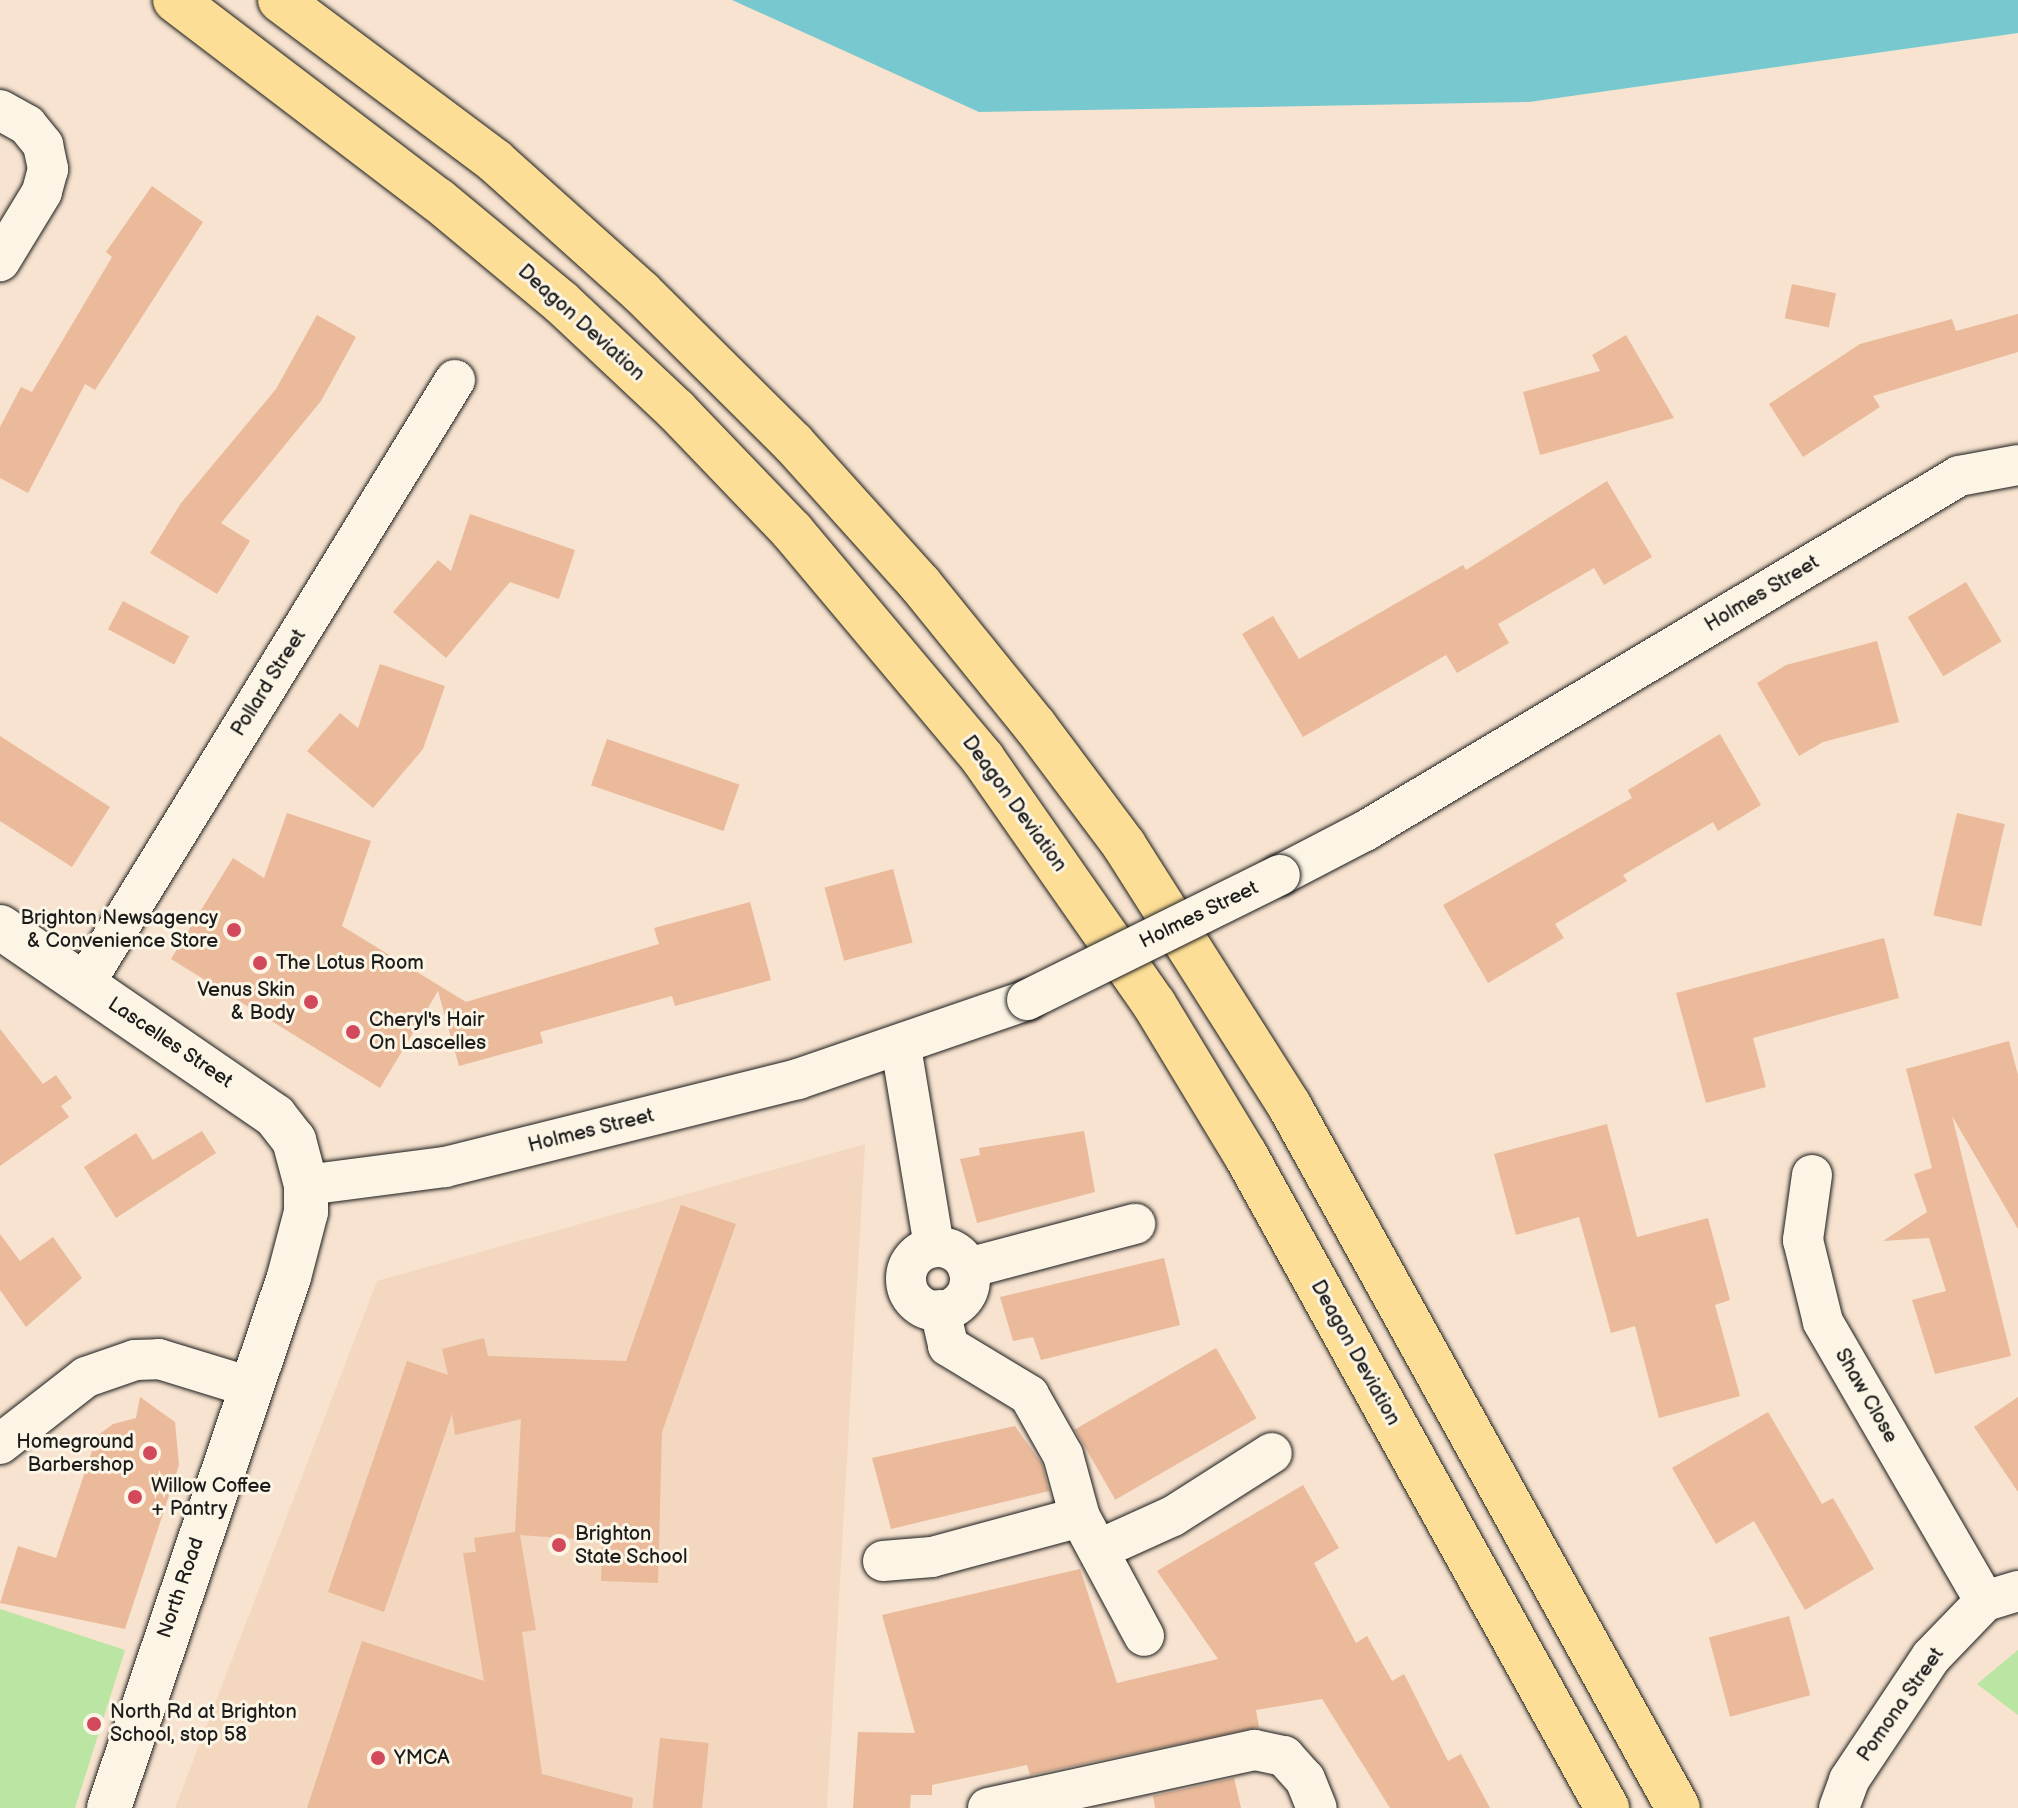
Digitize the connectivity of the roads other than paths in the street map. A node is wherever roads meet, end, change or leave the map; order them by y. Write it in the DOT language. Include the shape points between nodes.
graph roads {
  1 [pos="175,0"];
  2 [pos="280,0"];
  3 [pos="0,110"];
  4 [pos="0,261"];
  5 [pos="455,380"];
  6 [pos="2018,465"];
  7 [pos="0,927"];
  8 [pos="83,986"];
  9 [pos="901,1047"];
  10 [pos="1812,1175"];
  11 [pos="306,1185"];
  12 [pos="1135,1224"];
  13 [pos="934,1247"];
  14 [pos="968,1268"];
  15 [pos="940,1310"];
  16 [pos="250,1387"];
  17 [pos="0,1444"];
  18 [pos="1272,1453"];
  19 [pos="1090,1533"];
  20 [pos="883,1561"];
  21 [pos="2001,1596"];
  22 [pos="1144,1636"];
  23 [pos="109,1808"];
  24 [pos="988,1808"];
  25 [pos="1317,1808"];
  26 [pos="1607,1808"];
  27 [pos="1678,1808"];
  28 [pos="1839,1808"];
  1 -- 26 [label="highway, Deagon Deviation" via="438,200 561,302 665,399 792,531 983,759 1146,992 1245,1154"];
  2 -- 27 [label="highway" via="495,161 641,292 793,443 920,584 1035,726 1124,845 1289,1105"];
  3 -- 4 [label="street" via="27,125 43,145 48,169 42,192"];
  5 -- 8 [label="street, Pollard Street"];
  6 -- 9 [label="street, Holmes Street, bridge" via="1959,476 1379,823 1280,875 1027,1000"];
  7 -- 8 [label="street, Lascelles Street"];
  8 -- 11 [label="street, Lascelles Street" via="275,1116 294,1140"];
  9 -- 11 [label="street, Holmes Street" via="798,1079 445,1167"];
  9 -- 13 [label="street"];
  10 -- 21 [label="street, Shaw Close" via="1803,1240 1823,1322"];
  11 -- 16 [label="street, North Road" via="301,1238"];
  12 -- 14 [label="street"];
  13 -- 14 [label="street" via="955,1251"];
  13 -- 15 [label="street" via="917,1255 906,1279 918,1304"];
  14 -- 15 [label="street" via="963,1299"];
  15 -- 19 [label="street" via="948,1346 1029,1395 1063,1455"];
  16 -- 17 [label="street" via="159,1359 135,1360 86,1377"];
  16 -- 23 [label="street, North Road"];
  18 -- 19 [label="street" via="1173,1516"];
  19 -- 20 [label="street"];
  19 -- 22 [label="street"];
  21 -- 28 [label="street, Pomona Street" via="1931,1657 1849,1780"];
  24 -- 25 [label="street" via="1255,1750 1284,1756 1305,1779"];
}
